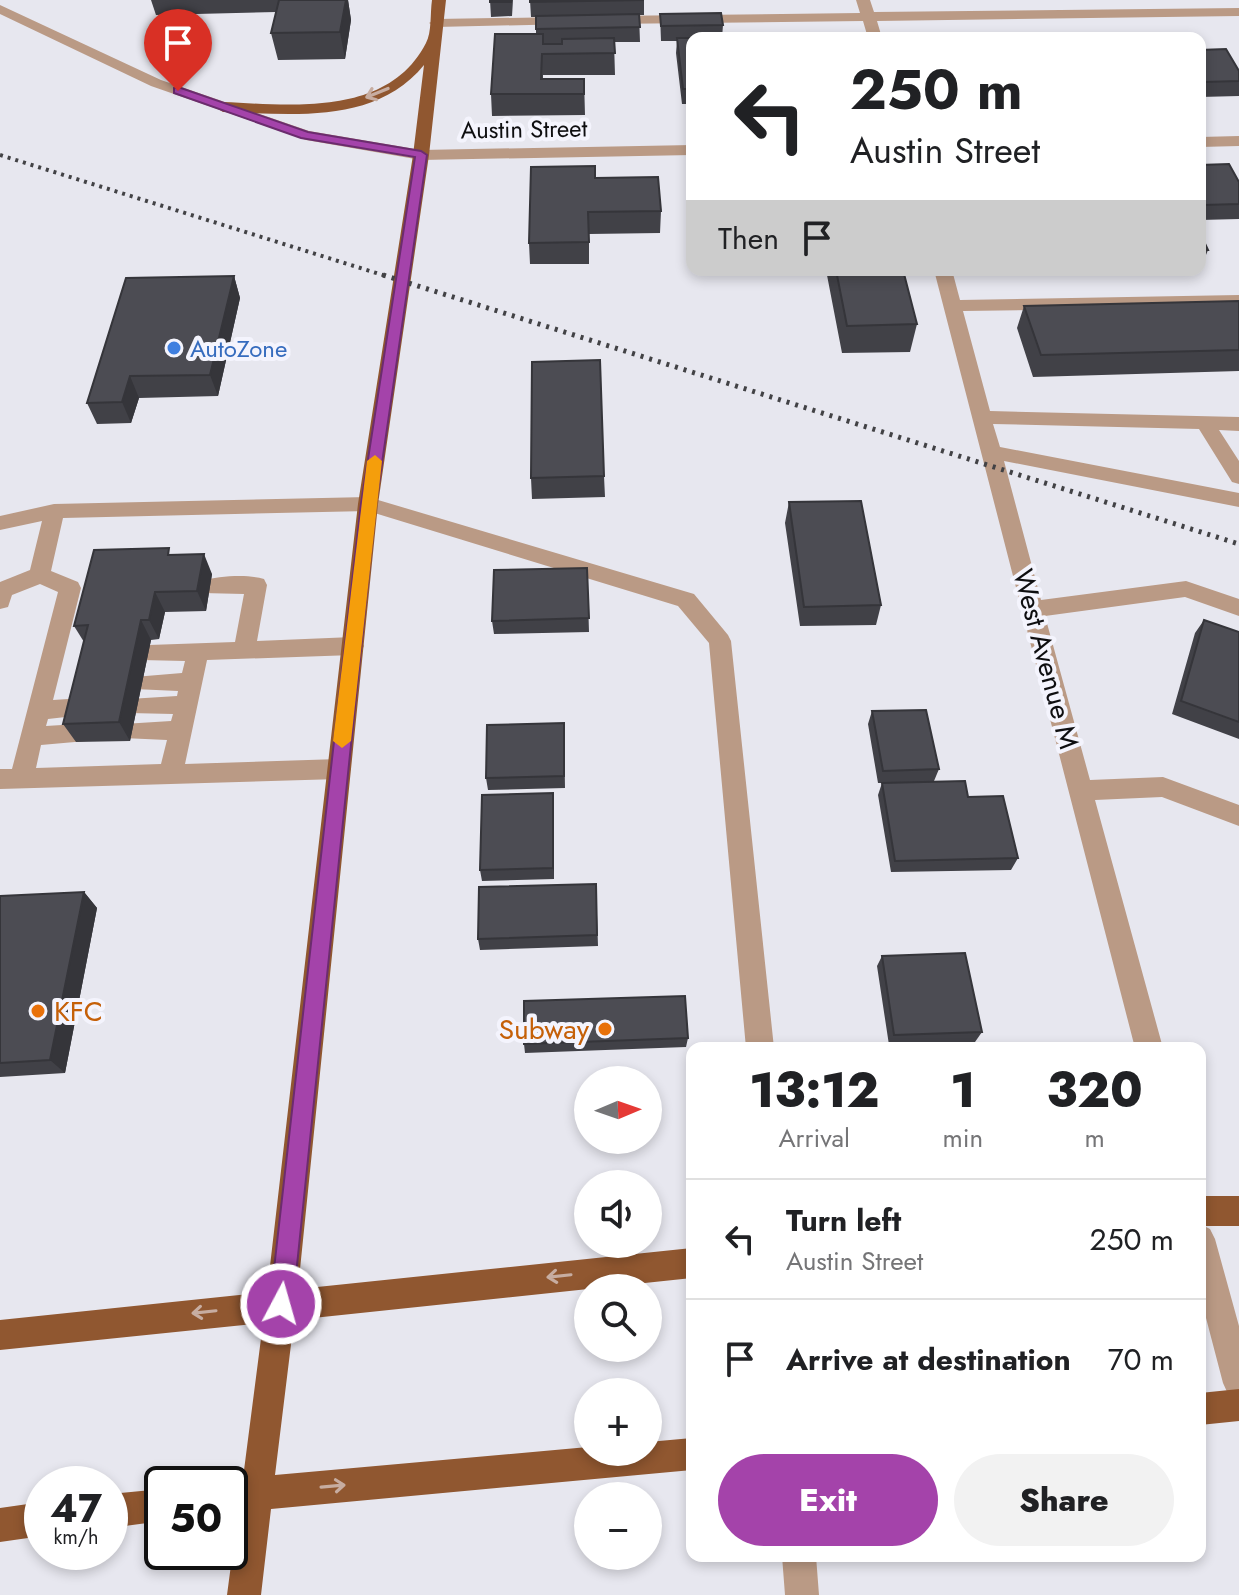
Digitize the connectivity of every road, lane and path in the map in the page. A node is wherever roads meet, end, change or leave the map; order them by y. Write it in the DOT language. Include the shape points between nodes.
graph roads {
  1 [pos="863,0"];
  2 [pos="0,9"];
  3 [pos="1239,12"];
  4 [pos="868,17"];
  5 [pos="596,20"];
  6 [pos="580,21"];
  7 [pos="437,22"];
  8 [pos="873,32"];
  9 [pos="223,107"];
  10 [pos="1239,141"];
  11 [pos="1206,142"];
  12 [pos="686,150"];
  13 [pos="421,155"];
  14 [pos="945,276"];
  15 [pos="1239,301"];
  16 [pos="953,306"];
  17 [pos="982,417"];
  18 [pos="1239,424"];
  19 [pos="1206,425"];
  20 [pos="991,452"];
  21 [pos="1239,477"];
  22 [pos="1239,500"];
  23 [pos="368,504"];
  24 [pos="54,511"];
  25 [pos="0,523"];
  26 [pos="40,575"];
  27 [pos="210,587"];
  28 [pos="0,601"];
  29 [pos="1239,608"];
  30 [pos="1032,609"];
  31 [pos="353,646"];
  32 [pos="244,651"];
  33 [pos="198,652"];
  34 [pos="149,654"];
  35 [pos="82,655"];
  36 [pos="53,656"];
  37 [pos="142,683"];
  38 [pos="189,693"];
  39 [pos="87,696"];
  40 [pos="42,698"];
  41 [pos="137,706"];
  42 [pos="180,730"];
  43 [pos="131,731"];
  44 [pos="78,734"];
  45 [pos="32,736"];
  46 [pos="339,769"];
  47 [pos="171,774"];
  48 [pos="10,779"];
  49 [pos="1080,790"];
  50 [pos="1239,816"];
  51 [pos="759,1042"];
  52 [pos="1147,1042"];
  53 [pos="1206,1211"];
  54 [pos="1239,1211"];
  55 [pos="1206,1261"];
  56 [pos="686,1264"];
  57 [pos="281,1304"];
  58 [pos="0,1335"];
  59 [pos="1239,1383"];
  60 [pos="1239,1405"];
  61 [pos="1206,1408"];
  62 [pos="686,1455"];
  63 [pos="248,1470"];
  64 [pos="248,1495"];
  65 [pos="24,1522"];
  66 [pos="0,1525"];
  67 [pos="799,1562"];
  68 [pos="244,1570"];
  69 [pos="244,1595"];
  70 [pos="802,1595"];
  1 -- 4 [label="street"];
  2 -- 9 [label="street, Austin Street" via="156,83"];
  3 -- 4 [label="street"];
  4 -- 5 [label="street"];
  4 -- 8 [label="street"];
  6 -- 7 [label="street"];
  7 -- 9 [label="main road, one-way" via="406,77 387,91 287,108"];
  7 -- 13 [label="main road"];
  9 -- 13 [label="street, Austin Street" via="306,135"];
  10 -- 11 [label="street"];
  12 -- 13 [label="street, Austin Street"];
  13 -- 23 [label="main road"];
  14 -- 16 [label="street, West Avenue M"];
  15 -- 16 [label="street"];
  16 -- 17 [label="street, West Avenue M"];
  17 -- 19 [label="street"];
  17 -- 20 [label="street, West Avenue M"];
  18 -- 19 [label="street"];
  19 -- 21 [label="street"];
  20 -- 22 [label="street"];
  20 -- 30 [label="street, West Avenue M"];
  23 -- 24 [label="street"];
  23 -- 31 [label="main road"];
  23 -- 51 [label="street" via="686,600 720,641"];
  24 -- 25 [label="street"];
  24 -- 26 [label="street"];
  26 -- 28 [label="street" via="3,590"];
  26 -- 36 [label="street" via="78,589"];
  27 -- 32 [label="street" via="256,585"];
  29 -- 30 [label="street" via="1186,589"];
  30 -- 49 [label="street, West Avenue M"];
  31 -- 32 [label="street"];
  31 -- 46 [label="main road"];
  32 -- 33 [label="street"];
  33 -- 34 [label="street"];
  33 -- 38 [label="street"];
  35 -- 36 [label="street"];
  36 -- 40 [label="street"];
  37 -- 38 [label="street"];
  38 -- 41 [label="street"];
  38 -- 42 [label="street"];
  39 -- 40 [label="street"];
  40 -- 45 [label="street"];
  42 -- 43 [label="street"];
  42 -- 47 [label="street"];
  44 -- 45 [label="street"];
  45 -- 48 [label="street"];
  46 -- 47 [label="street"];
  46 -- 57 [label="main road"];
  47 -- 48 [label="street"];
  49 -- 50 [label="street" via="1163,787"];
  49 -- 52 [label="street, West Avenue M"];
  53 -- 54 [label="main road"];
  55 -- 59 [label="street"];
  56 -- 57 [label="main road, one-way"];
  57 -- 58 [label="main road, one-way"];
  57 -- 63 [label="main road"];
  60 -- 61 [label="main road"];
  64 -- 62 [label="main road, one-way"];
  65 -- 66 [label="main road"];
  67 -- 70 [label="street"];
  68 -- 69 [label="main road"];
}
